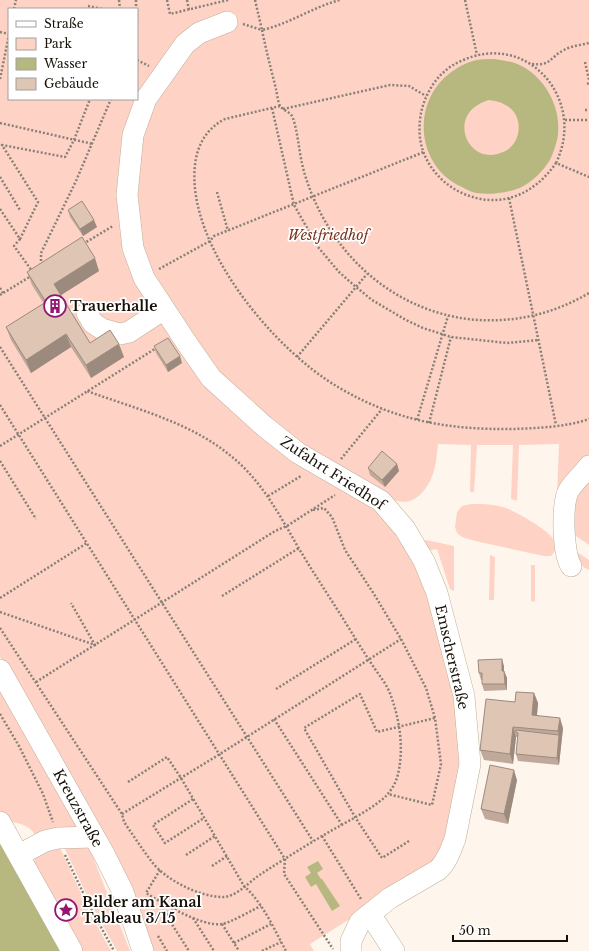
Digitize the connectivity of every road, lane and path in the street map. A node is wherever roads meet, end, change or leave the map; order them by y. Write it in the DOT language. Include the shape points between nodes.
graph roads {
  1 [pos="167,0"];
  2 [pos="187,0"];
  3 [pos="207,0"];
  4 [pos="228,0"];
  5 [pos="255,0"];
  6 [pos="340,0"];
  7 [pos="465,1"];
  8 [pos="208,5"];
  9 [pos="88,6"];
  10 [pos="97,8"];
  11 [pos="189,10"];
  12 [pos="234,23"];
  13 [pos="262,30"];
  14 [pos="8,39"];
  15 [pos="589,44"];
  16 [pos="477,55"];
  17 [pos="585,62"];
  18 [pos="530,64"];
  19 [pos="0,79"];
  20 [pos="588,82"];
  21 [pos="426,96"];
  22 [pos="90,100"];
  23 [pos="111,100"];
  24 [pos="280,106"];
  25 [pos="272,108"];
  26 [pos="283,108"];
  27 [pos="585,110"];
  28 [pos="589,110"];
  29 [pos="565,120"];
  30 [pos="589,120"];
  31 [pos="0,123"];
  32 [pos="74,140"];
  33 [pos="93,144"];
  34 [pos="424,152"];
  35 [pos="556,163"];
  36 [pos="0,177"];
  37 [pos="589,177"];
  38 [pos="4,184"];
  39 [pos="0,187"];
  40 [pos="217,192"];
  41 [pos="313,197"];
  42 [pos="509,198"];
  43 [pos="294,204"];
  44 [pos="0,209"];
  45 [pos="20,210"];
  46 [pos="129,217"];
  47 [pos="228,231"];
  48 [pos="20,240"];
  49 [pos="210,241"];
  50 [pos="82,245"];
  51 [pos="163,267"];
  52 [pos="41,269"];
  53 [pos="367,274"];
  54 [pos="356,287"];
  55 [pos="0,288"];
  56 [pos="4,293"];
  57 [pos="589,293"];
  58 [pos="0,295"];
  59 [pos="164,309"];
  60 [pos="86,314"];
  61 [pos="448,316"];
  62 [pos="534,316"];
  63 [pos="180,333"];
  64 [pos="443,334"];
  65 [pos="451,336"];
  66 [pos="539,340"];
  67 [pos="0,347"];
  68 [pos="298,357"];
  69 [pos="87,391"];
  70 [pos="0,404"];
  71 [pos="1,408"];
  72 [pos="382,408"];
  73 [pos="45,418"];
  74 [pos="589,419"];
  75 [pos="417,420"];
  76 [pos="429,423"];
  77 [pos="556,426"];
  78 [pos="19,435"];
  79 [pos="0,446"];
  80 [pos="0,461"];
  81 [pos="589,466"];
  82 [pos="325,468"];
  83 [pos="352,484"];
  84 [pos="268,496"];
  85 [pos="313,510"];
  86 [pos="392,512"];
  87 [pos="36,519"];
  88 [pos="287,526"];
  89 [pos="87,543"];
  90 [pos="299,548"];
  91 [pos="571,566"];
  92 [pos="222,596"];
  93 [pos="0,598"];
  94 [pos="162,602"];
  95 [pos="71,604"];
  96 [pos="0,612"];
  97 [pos="135,620"];
  98 [pos="0,628"];
  99 [pos="356,639"];
  100 [pos="401,639"];
  101 [pos="95,645"];
  102 [pos="369,659"];
  103 [pos="0,670"];
  104 [pos="36,682"];
  105 [pos="276,690"];
  106 [pos="435,718"];
  107 [pos="274,719"];
  108 [pos="400,727"];
  109 [pos="247,737"];
  110 [pos="220,754"];
  111 [pos="181,778"];
  112 [pos="128,782"];
  113 [pos="388,794"];
  114 [pos="193,799"];
  115 [pos="122,814"];
  116 [pos="355,817"];
  117 [pos="204,818"];
  118 [pos="0,822"];
  119 [pos="342,825"];
  120 [pos="215,836"];
  121 [pos="322,836"];
  122 [pos="93,837"];
  123 [pos="313,841"];
  124 [pos="409,841"];
  125 [pos="186,855"];
  126 [pos="19,856"];
  127 [pos="226,856"];
  128 [pos="285,859"];
  129 [pos="212,866"];
  130 [pos="160,870"];
  131 [pos="244,886"];
  132 [pos="161,902"];
  133 [pos="261,906"];
  134 [pos="366,907"];
  135 [pos="193,918"];
  136 [pos="222,924"];
  137 [pos="271,924"];
  138 [pos="281,942"];
  139 [pos="234,943"];
  140 [pos="72,951"];
  141 [pos="143,951"];
  142 [pos="189,951"];
  143 [pos="214,951"];
  144 [pos="239,951"];
  145 [pos="262,951"];
  146 [pos="286,951"];
  147 [pos="334,951"];
  148 [pos="351,951"];
  149 [pos="394,951"];
  1 -- 11 [label="path" via="170,14"];
  2 -- 11 [label="path"];
  3 -- 8 [label="path"];
  4 -- 8 [label="path"];
  5 -- 13 [label="path"];
  6 -- 13 [label="path"];
  7 -- 16 [label="path"];
  8 -- 11 [label="path"];
  9 -- 10 [label="path"];
  12 -- 13 [label="path"];
  12 -- 46 [label="street, Zufahrt Friedhof" via="199,33 185,44 146,99 133,135 127,195"];
  13 -- 24 [label="path"];
  14 -- 19 [label="path"];
  15 -- 18 [label="path" via="566,49 548,63"];
  16 -- 18 [label="path" via="499,54 515,57"];
  16 -- 21 [label="path" via="449,68 434,83"];
  17 -- 20 [label="path"];
  18 -- 29 [label="path" via="547,78 554,88 562,103"];
  21 -- 26 [label="path" via="409,86 390,85"];
  21 -- 34 [label="path" via="419,121 420,142"];
  22 -- 32 [label="path"];
  23 -- 33 [label="path"];
  24 -- 25 [label="path"];
  24 -- 26 [label="path"];
  25 -- 43 [label="path"];
  25 -- 49 [label="path" via="225,119 217,123 200,144 194,178 203,222"];
  26 -- 41 [label="path" via="293,116 305,174"];
  27 -- 28 [label="path"];
  29 -- 30 [label="path"];
  29 -- 35 [label="path" via="564,143"];
  31 -- 32 [label="path"];
  32 -- 33 [label="path"];
  32 -- 48 [label="path" via="65,157 2,145 38,202"];
  33 -- 52 [label="path" via="41,253"];
  34 -- 41 [label="path"];
  34 -- 42 [label="path" via="437,175 458,192 483,200"];
  35 -- 37 [label="path"];
  35 -- 42 [label="path" via="531,189"];
  36 -- 38 [label="path"];
  38 -- 39 [label="path"];
  38 -- 45 [label="path"];
  40 -- 47 [label="path"];
  41 -- 43 [label="path"];
  41 -- 53 [label="path" via="343,247"];
  42 -- 62 [label="path"];
  43 -- 47 [label="path"];
  43 -- 54 [label="path" via="318,247"];
  44 -- 48 [label="path"];
  46 -- 50 [label="path"];
  46 -- 59 [label="street, Zufahrt Friedhof" via="133,248 144,278"];
  47 -- 49 [label="path" via="214,236"];
  48 -- 56 [label="path" via="14,246 34,274"];
  49 -- 51 [label="path"];
  49 -- 68 [label="path" via="239,292 261,320"];
  53 -- 54 [label="path"];
  53 -- 61 [label="path" via="407,300"];
  54 -- 64 [label="path" via="372,300 406,320"];
  54 -- 68 [label="path"];
  55 -- 56 [label="path"];
  56 -- 58 [label="path"];
  57 -- 62 [label="path" via="574,302"];
  59 -- 60 [label="street" via="129,332 120,334 102,330"];
  59 -- 63 [label="street, Zufahrt Friedhof"];
  61 -- 62 [label="path" via="495,321"];
  61 -- 64 [label="path"];
  62 -- 66 [label="path"];
  63 -- 69 [label="path"];
  63 -- 82 [label="street, Zufahrt Friedhof" via="211,378 298,453"];
  64 -- 65 [label="path"];
  64 -- 75 [label="path"];
  65 -- 66 [label="path" via="507,343"];
  65 -- 76 [label="path"];
  66 -- 77 [label="path"];
  67 -- 73 [label="path"];
  68 -- 72 [label="path" via="310,369 337,387 364,402"];
  69 -- 73 [label="path"];
  69 -- 84 [label="path" via="182,426 205,438 251,474"];
  70 -- 71 [label="path"];
  71 -- 78 [label="path"];
  72 -- 75 [label="path"];
  72 -- 82 [label="path"];
  73 -- 78 [label="path"];
  73 -- 94 [label="path"];
  74 -- 77 [label="path"];
  75 -- 76 [label="path"];
  76 -- 77 [label="path" via="496,429"];
  78 -- 79 [label="path"];
  78 -- 89 [label="path"];
  80 -- 87 [label="path"];
  81 -- 91 [label="street" via="569,491 565,505 567,554"];
  82 -- 83 [label="street, Zufahrt Friedhof"];
  82 -- 84 [label="path"];
  83 -- 85 [label="path"];
  83 -- 86 [label="street, Zufahrt Friedhof" via="381,501"];
  84 -- 88 [label="path"];
  85 -- 88 [label="path"];
  85 -- 100 [label="path" via="324,508 332,517 345,550"];
  86 -- 134 [label="street, Emscherstraße" via="406,529 424,561 437,593 464,696 470,764 455,839 442,866 390,898"];
  88 -- 90 [label="path"];
  88 -- 94 [label="path"];
  89 -- 93 [label="path"];
  89 -- 97 [label="path"];
  90 -- 92 [label="path"];
  90 -- 99 [label="path"];
  94 -- 97 [label="path"];
  94 -- 109 [label="path"];
  95 -- 101 [label="path"];
  96 -- 101 [label="path"];
  97 -- 101 [label="path"];
  97 -- 110 [label="path"];
  98 -- 104 [label="path"];
  99 -- 102 [label="path"];
  99 -- 105 [label="path"];
  100 -- 102 [label="path"];
  100 -- 106 [label="path" via="426,688"];
  101 -- 104 [label="path"];
  102 -- 107 [label="path"];
  102 -- 108 [label="path" via="391,695"];
  103 -- 122 [label="street, Kreuzstraße"];
  104 -- 115 [label="path"];
  106 -- 108 [label="path"];
  106 -- 113 [label="path" via="441,764 432,805"];
  107 -- 109 [label="path"];
  107 -- 119 [label="path"];
  108 -- 113 [label="path" via="398,774"];
  108 -- 116 [label="path" via="377,732 360,694 304,728"];
  109 -- 110 [label="path"];
  109 -- 123 [label="path"];
  110 -- 111 [label="path"];
  110 -- 128 [label="path"];
  111 -- 112 [label="path" via="167,757"];
  111 -- 114 [label="path"];
  111 -- 115 [label="path"];
  113 -- 116 [label="path"];
  114 -- 117 [label="path"];
  114 -- 117 [label="path" via="153,825 165,843"];
  115 -- 130 [label="path" via="124,822 152,863"];
  116 -- 119 [label="path"];
  116 -- 124 [label="path" via="382,858"];
  117 -- 120 [label="path"];
  118 -- 126 [label="street"];
  119 -- 121 [label="path"];
  120 -- 125 [label="path"];
  120 -- 127 [label="path"];
  121 -- 123 [label="path"];
  121 -- 134 [label="path"];
  122 -- 126 [label="street" via="45,841"];
  122 -- 141 [label="street, Kreuzstraße" via="123,892"];
  123 -- 128 [label="path"];
  126 -- 140 [label="street"];
  127 -- 129 [label="path"];
  127 -- 131 [label="path"];
  128 -- 131 [label="path"];
  128 -- 147 [label="path" via="284,874"];
  130 -- 131 [label="path" via="194,892 220,897 233,895"];
  130 -- 132 [label="path" via="146,893"];
  131 -- 133 [label="path"];
  132 -- 135 [label="path"];
  132 -- 142 [label="path"];
  133 -- 136 [label="path"];
  133 -- 137 [label="path"];
  134 -- 148 [label="street, Emscherstraße" via="351,941"];
  134 -- 149 [label="street"];
  135 -- 136 [label="path"];
  135 -- 143 [label="path"];
  136 -- 139 [label="path"];
  137 -- 138 [label="path"];
  137 -- 139 [label="path"];
  138 -- 145 [label="path"];
  138 -- 146 [label="path"];
  139 -- 144 [label="path"];
}
